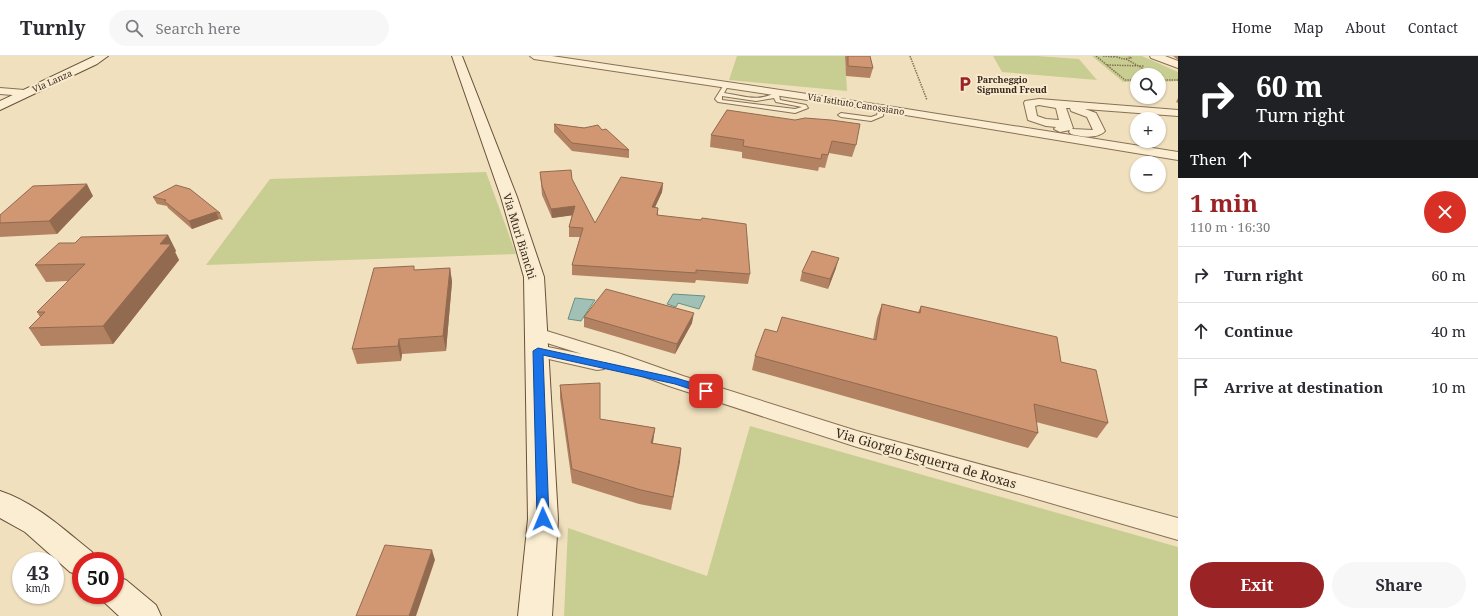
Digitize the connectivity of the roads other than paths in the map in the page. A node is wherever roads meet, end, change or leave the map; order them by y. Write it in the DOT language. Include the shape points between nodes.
graph roads {
  1 [pos="103,56"];
  2 [pos="458,56"];
  3 [pos="534,56"];
  4 [pos="1155,56"];
  5 [pos="1178,65"];
  6 [pos="724,89"];
  7 [pos="0,91"];
  8 [pos="25,93"];
  9 [pos="777,94"];
  10 [pos="0,106"];
  11 [pos="1060,106"];
  12 [pos="882,108"];
  13 [pos="1178,113"];
  14 [pos="841,115"];
  15 [pos="1064,126"];
  16 [pos="1030,132"];
  17 [pos="1178,156"];
  18 [pos="537,342"];
  19 [pos="0,502"];
  20 [pos="1178,529"];
  21 [pos="72,554"];
  22 [pos="124,599"];
  23 [pos="144,616"];
  24 [pos="535,616"];
  1 -- 8 [label="main road, Via Lanza"];
  2 -- 18 [label="main road, Via Muri Bianchi" via="509,197 534,277"];
  3 -- 6 [label="street, Via Istituto Canossiano"];
  4 -- 5 [label="main road"];
  6 -- 9 [label="street, Via Istituto Canossiano"];
  6 -- 9 [label="lane" via="718,99 720,101 795,111 805,108 778,101"];
  7 -- 8 [label="street"];
  8 -- 10 [label="main road, Via Lanza"];
  9 -- 12 [label="street, Via Istituto Canossiano"];
  11 -- 13 [label="street"];
  11 -- 15 [label="street"];
  11 -- 15 [label="street" via="1039,102 1029,104 1032,118"];
  11 -- 15 [label="street" via="1092,115 1099,131 1082,132"];
  12 -- 14 [label="lane" via="880,116 871,119"];
  12 -- 16 [label="street, Via Istituto Canossiano"];
  15 -- 16 [label="street" via="1034,126"];
  16 -- 17 [label="street, Via Istituto Canossiano"];
  18 -- 20 [label="street, Via Giorgio Esquerra de Roxas" via="676,381 857,439"];
  18 -- 24 [label="main road, Via Muri Bianchi" via="543,519"];
  19 -- 21 [label="main road" via="35,523"];
  22 -- 23 [label="main road"];
}
